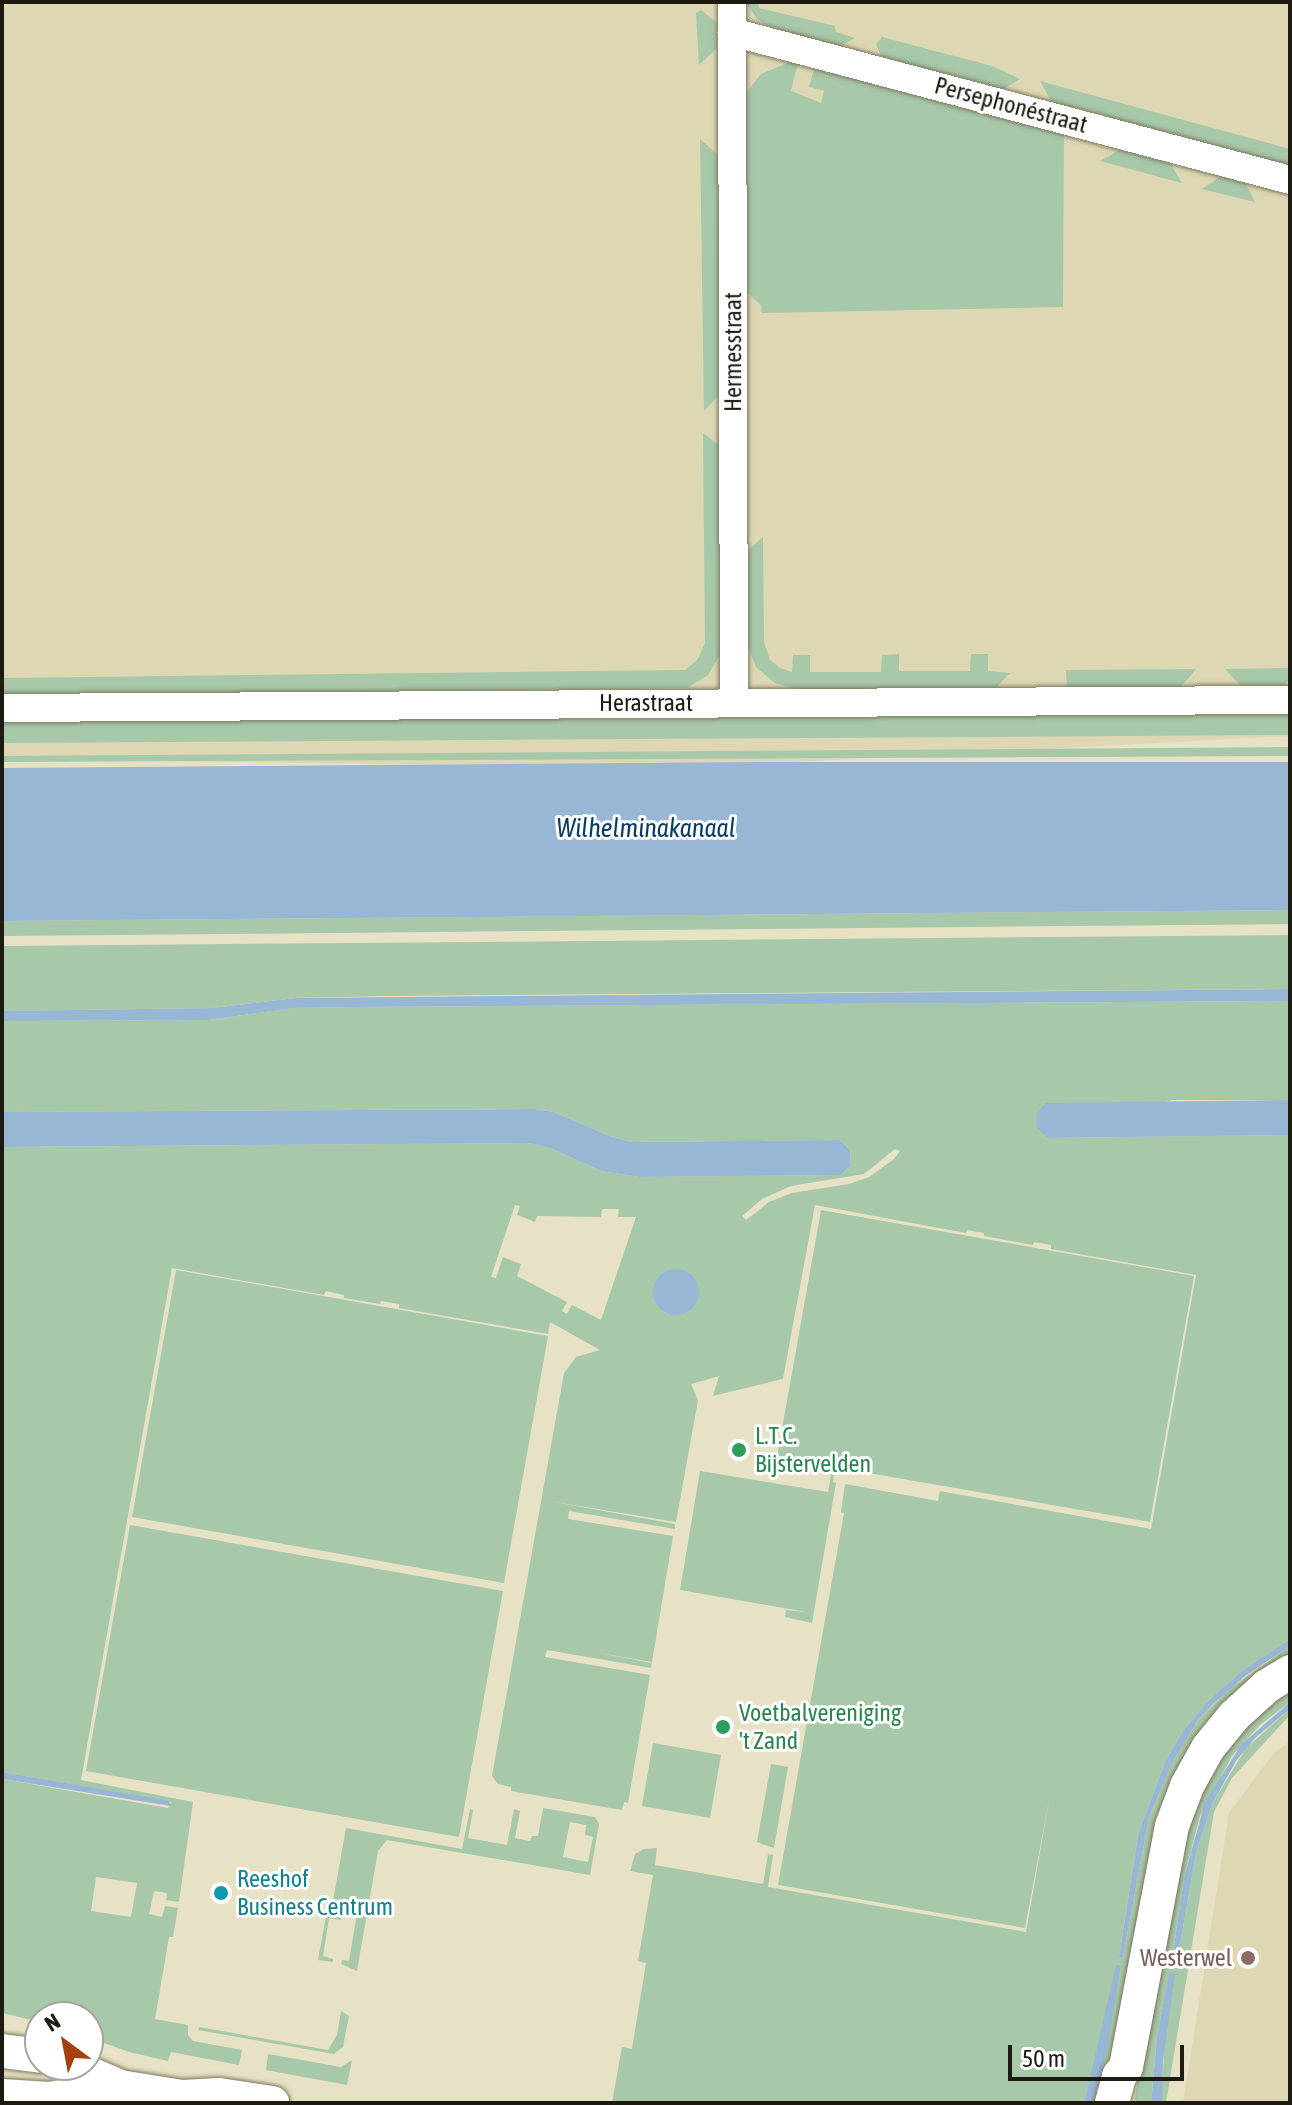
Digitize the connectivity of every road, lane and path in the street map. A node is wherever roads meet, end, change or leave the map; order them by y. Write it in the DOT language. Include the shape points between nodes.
graph roads {
  1 [pos="732,2"];
  2 [pos="732,32"];
  3 [pos="1290,180"];
  4 [pos="1290,700"];
  5 [pos="734,703"];
  6 [pos="2,708"];
  7 [pos="1290,1672"];
  8 [pos="2,2051"];
  9 [pos="24,2054"];
  10 [pos="1126,2067"];
  11 [pos="104,2080"];
  12 [pos="120,2087"];
  13 [pos="2,2096"];
  14 [pos="186,2101"];
  15 [pos="272,2103"];
  16 [pos="1112,2103"];
  17 [pos="1126,2103"];
  1 -- 2 [label="street, Hermesstraat"];
  2 -- 3 [label="street, Persephonéstraat"];
  2 -- 5 [label="street, Hermesstraat"];
  4 -- 5 [label="street, Herastraat"];
  5 -- 6 [label="street, Herastraat"];
  7 -- 10 [label="street" via="1234,1716 1187,1786 1172,1826"];
  8 -- 9 [label="street"];
  10 -- 16 [label="street"];
  10 -- 17 [label="street"];
  11 -- 12 [label="street"];
  12 -- 13 [label="street" via="49,2099"];
  12 -- 14 [label="street"];
  14 -- 15 [label="street" via="219,2095"];
}
